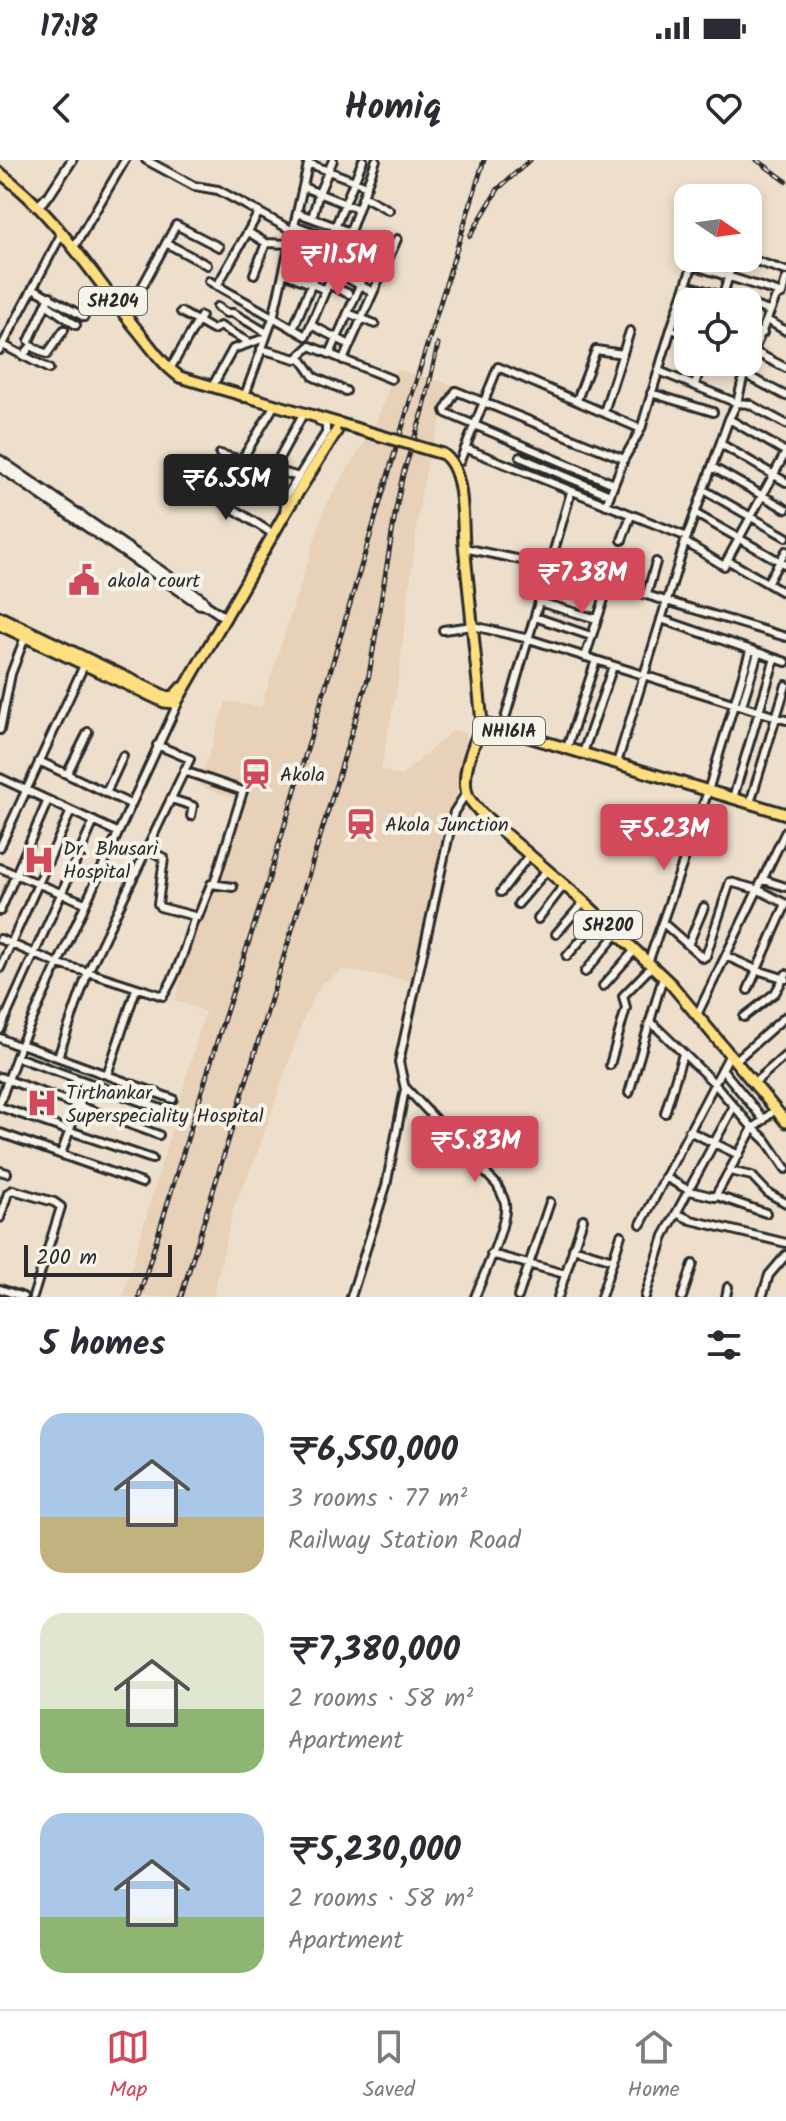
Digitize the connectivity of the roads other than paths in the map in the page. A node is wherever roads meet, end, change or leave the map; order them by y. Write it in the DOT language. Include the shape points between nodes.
graph roads {
  1 [pos="72,160"];
  2 [pos="125,160"];
  3 [pos="146,160"];
  4 [pos="333,160"];
  5 [pos="363,160"];
  6 [pos="376,160"];
  7 [pos="309,162"];
  8 [pos="328,171"];
  9 [pos="0,173"];
  10 [pos="354,181"];
  11 [pos="367,186"];
  12 [pos="303,187"];
  13 [pos="319,193"];
  14 [pos="363,196"];
  15 [pos="346,204"];
  16 [pos="39,205"];
  17 [pos="358,209"];
  18 [pos="389,210"];
  19 [pos="259,212"];
  20 [pos="298,213"];
  21 [pos="312,218"];
  22 [pos="337,227"];
  23 [pos="294,228"];
  24 [pos="248,232"];
  25 [pos="350,232"];
  26 [pos="62,233"];
  27 [pos="332,239"];
  28 [pos="397,239"];
  29 [pos="347,240"];
  30 [pos="166,243"];
  31 [pos="266,243"];
  32 [pos="290,244"];
  33 [pos="219,247"];
  34 [pos="73,249"];
  35 [pos="374,253"];
  36 [pos="388,259"];
  37 [pos="762,263"];
  38 [pos="207,265"];
  39 [pos="334,271"];
  40 [pos="786,271"];
  41 [pos="691,272"];
  42 [pos="721,272"];
  43 [pos="730,272"];
  44 [pos="284,273"];
  45 [pos="254,274"];
  46 [pos="729,275"];
  47 [pos="786,279"];
  48 [pos="209,281"];
  49 [pos="312,285"];
  50 [pos="687,285"];
  51 [pos="217,286"];
  52 [pos="327,287"];
  53 [pos="359,287"];
  54 [pos="33,288"];
  55 [pos="686,288"];
  56 [pos="694,288"];
  57 [pos="725,288"];
  58 [pos="373,292"];
  59 [pos="349,294"];
  60 [pos="781,296"];
  61 [pos="48,300"];
  62 [pos="217,307"];
  63 [pos="762,309"];
  64 [pos="769,311"];
  65 [pos="181,312"];
  66 [pos="348,313"];
  67 [pos="126,316"];
  68 [pos="84,317"];
  69 [pos="199,318"];
  70 [pos="273,318"];
  71 [pos="361,319"];
  72 [pos="767,320"];
  73 [pos="674,322"];
  74 [pos="375,324"];
  75 [pos="76,325"];
  76 [pos="311,325"];
  77 [pos="293,329"];
  78 [pos="671,329"];
  79 [pos="64,330"];
  80 [pos="674,330"];
  81 [pos="630,331"];
  82 [pos="786,331"];
  83 [pos="763,333"];
  84 [pos="266,336"];
  85 [pos="306,336"];
  86 [pos="337,339"];
  87 [pos="29,341"];
  88 [pos="248,342"];
  89 [pos="350,345"];
  90 [pos="308,346"];
  91 [pos="1,348"];
  92 [pos="261,349"];
  93 [pos="330,354"];
  94 [pos="623,354"];
  95 [pos="23,356"];
  96 [pos="300,357"];
  97 [pos="762,359"];
  98 [pos="343,360"];
  99 [pos="786,368"];
  100 [pos="49,369"];
  101 [pos="170,369"];
  102 [pos="659,371"];
  103 [pos="698,376"];
  104 [pos="744,376"];
  105 [pos="748,376"];
  106 [pos="391,379"];
  107 [pos="695,385"];
  108 [pos="212,387"];
  109 [pos="346,391"];
  110 [pos="651,393"];
  111 [pos="786,396"];
  112 [pos="245,397"];
  113 [pos="577,400"];
  114 [pos="484,401"];
  115 [pos="737,403"];
  116 [pos="273,408"];
  117 [pos="604,412"];
  118 [pos="713,412"];
  119 [pos="302,416"];
  120 [pos="729,419"];
  121 [pos="475,423"];
  122 [pos="341,424"];
  123 [pos="786,424"];
  124 [pos="641,429"];
  125 [pos="721,444"];
  126 [pos="465,448"];
  127 [pos="220,454"];
  128 [pos="520,457"];
  129 [pos="624,459"];
  130 [pos="0,460"];
  131 [pos="242,461"];
  132 [pos="460,461"];
  133 [pos="0,467"];
  134 [pos="712,467"];
  135 [pos="273,469"];
  136 [pos="775,475"];
  137 [pos="20,477"];
  138 [pos="299,477"];
  139 [pos="786,482"];
  140 [pos="614,484"];
  141 [pos="199,487"];
  142 [pos="704,490"];
  143 [pos="571,492"];
  144 [pos="610,495"];
  145 [pos="763,497"];
  146 [pos="218,499"];
  147 [pos="606,505"];
  148 [pos="786,509"];
  149 [pos="696,514"];
  150 [pos="631,515"];
  151 [pos="283,516"];
  152 [pos="752,517"];
  153 [pos="270,532"];
  154 [pos="786,537"];
  155 [pos="740,538"];
  156 [pos="622,540"];
  157 [pos="686,540"];
  158 [pos="464,546"];
  159 [pos="786,551"];
  160 [pos="727,560"];
  161 [pos="656,562"];
  162 [pos="783,564"];
  163 [pos="550,566"];
  164 [pos="767,583"];
  165 [pos="609,584"];
  166 [pos="647,594"];
  167 [pos="786,594"];
  168 [pos="667,600"];
  169 [pos="539,602"];
  170 [pos="224,616"];
  171 [pos="0,617"];
  172 [pos="535,617"];
  173 [pos="597,619"];
  174 [pos="661,619"];
  175 [pos="0,625"];
  176 [pos="473,626"];
  177 [pos="443,630"];
  178 [pos="591,636"];
  179 [pos="25,637"];
  180 [pos="786,637"];
  181 [pos="529,639"];
  182 [pos="754,652"];
  183 [pos="585,657"];
  184 [pos="775,658"];
  185 [pos="596,660"];
  186 [pos="86,661"];
  187 [pos="786,662"];
  188 [pos="613,666"];
  189 [pos="643,675"];
  190 [pos="786,685"];
  191 [pos="176,699"];
  192 [pos="738,704"];
  193 [pos="758,711"];
  194 [pos="777,717"];
  195 [pos="786,720"];
  196 [pos="482,723"];
  197 [pos="502,729"];
  198 [pos="0,730"];
  199 [pos="88,732"];
  200 [pos="157,745"];
  201 [pos="567,748"];
  202 [pos="583,753"];
  203 [pos="123,756"];
  204 [pos="39,761"];
  205 [pos="617,763"];
  206 [pos="184,771"];
  207 [pos="67,774"];
  208 [pos="0,778"];
  209 [pos="26,789"];
  210 [pos="708,791"];
  211 [pos="467,792"];
  212 [pos="106,793"];
  213 [pos="733,798"];
  214 [pos="171,799"];
  215 [pos="48,800"];
  216 [pos="750,803"];
  217 [pos="130,804"];
  218 [pos="71,811"];
  219 [pos="786,814"];
  220 [pos="191,816"];
  221 [pos="94,821"];
  222 [pos="4,828"];
  223 [pos="786,831"];
  224 [pos="117,832"];
  225 [pos="0,847"];
  226 [pos="147,849"];
  227 [pos="529,855"];
  228 [pos="0,868"];
  229 [pos="547,870"];
  230 [pos="16,875"];
  231 [pos="764,880"];
  232 [pos="38,884"];
  233 [pos="214,884"];
  234 [pos="564,885"];
  235 [pos="233,887"];
  236 [pos="786,887"];
  237 [pos="759,890"];
  238 [pos="501,892"];
  239 [pos="60,893"];
  240 [pos="584,902"];
  241 [pos="85,903"];
  242 [pos="518,904"];
  243 [pos="704,907"];
  244 [pos="0,911"];
  245 [pos="195,916"];
  246 [pos="600,918"];
  247 [pos="538,919"];
  248 [pos="663,923"];
  249 [pos="556,934"];
  250 [pos="617,934"];
  251 [pos="0,939"];
  252 [pos="11,944"];
  253 [pos="688,945"];
  254 [pos="635,950"];
  255 [pos="34,953"];
  256 [pos="567,956"];
  257 [pos="726,956"];
  258 [pos="58,964"];
  259 [pos="650,965"];
  260 [pos="0,968"];
  261 [pos="757,970"];
  262 [pos="88,972"];
  263 [pos="585,972"];
  264 [pos="663,977"];
  265 [pos="785,977"];
  266 [pos="603,986"];
  267 [pos="136,989"];
  268 [pos="748,990"];
  269 [pos="697,1015"];
  270 [pos="786,1016"];
  271 [pos="744,1017"];
  272 [pos="650,1021"];
  273 [pos="0,1030"];
  274 [pos="0,1038"];
  275 [pos="21,1045"];
  276 [pos="683,1054"];
  277 [pos="786,1056"];
  278 [pos="17,1057"];
  279 [pos="58,1057"];
  280 [pos="733,1057"];
  281 [pos="610,1065"];
  282 [pos="722,1069"];
  283 [pos="107,1075"];
  284 [pos="0,1077"];
  285 [pos="8,1079"];
  286 [pos="87,1083"];
  287 [pos="714,1083"];
  288 [pos="754,1083"];
  289 [pos="405,1087"];
  290 [pos="629,1093"];
  291 [pos="173,1099"];
  292 [pos="0,1105"];
  293 [pos="78,1105"];
  294 [pos="734,1106"];
  295 [pos="776,1109"];
  296 [pos="164,1110"];
  297 [pos="665,1113"];
  298 [pos="764,1120"];
  299 [pos="786,1122"];
  300 [pos="753,1127"];
  301 [pos="69,1131"];
  302 [pos="689,1131"];
  303 [pos="0,1133"];
  304 [pos="159,1135"];
  305 [pos="714,1144"];
  306 [pos="61,1154"];
  307 [pos="739,1155"];
  308 [pos="152,1159"];
  309 [pos="786,1169"];
  310 [pos="730,1171"];
  311 [pos="665,1177"];
  312 [pos="142,1183"];
  313 [pos="690,1191"];
  314 [pos="717,1196"];
  315 [pos="550,1202"];
  316 [pos="786,1203"];
  317 [pos="766,1213"];
  318 [pos="678,1214"];
  319 [pos="0,1218"];
  320 [pos="583,1219"];
  321 [pos="641,1224"];
  322 [pos="621,1235"];
  323 [pos="786,1243"];
  324 [pos="573,1248"];
  325 [pos="491,1254"];
  326 [pos="786,1255"];
  327 [pos="613,1260"];
  328 [pos="529,1264"];
  329 [pos="693,1264"];
  330 [pos="565,1274"];
  331 [pos="728,1287"];
  332 [pos="0,1289"];
  333 [pos="558,1296"];
  334 [pos="23,1297"];
  335 [pos="33,1297"];
  336 [pos="351,1297"];
  337 [pos="475,1297"];
  338 [pos="518,1297"];
  339 [pos="567,1297"];
  340 [pos="601,1297"];
  341 [pos="645,1297"];
  342 [pos="682,1297"];
  343 [pos="726,1297"];
  344 [pos="762,1297"];
  1 -- 16 [label="street"];
  2 -- 34 [label="street"];
  3 -- 19 [label="street"];
  4 -- 8 [label="street"];
  5 -- 10 [label="street"];
  6 -- 11 [label="street"];
  7 -- 8 [label="street"];
  7 -- 12 [label="street"];
  8 -- 10 [label="street"];
  8 -- 13 [label="street"];
  9 -- 16 [label="main road, SH204"];
  10 -- 11 [label="street"];
  10 -- 15 [label="street"];
  11 -- 14 [label="street"];
  12 -- 13 [label="street"];
  12 -- 20 [label="street"];
  13 -- 15 [label="street"];
  13 -- 21 [label="street"];
  14 -- 17 [label="street"];
  14 -- 18 [label="street"];
  15 -- 17 [label="street"];
  15 -- 22 [label="street"];
  16 -- 26 [label="main road, SH204"];
  17 -- 25 [label="street"];
  19 -- 23 [label="street"];
  19 -- 24 [label="street"];
  20 -- 21 [label="street"];
  20 -- 23 [label="street"];
  21 -- 22 [label="street"];
  22 -- 25 [label="street"];
  22 -- 27 [label="street"];
  23 -- 27 [label="street"];
  23 -- 32 [label="street"];
  24 -- 31 [label="street"];
  24 -- 51 [label="street"];
  25 -- 29 [label="street"];
  26 -- 34 [label="main road, SH204"];
  26 -- 54 [label="street"];
  27 -- 49 [label="street"];
  28 -- 36 [label="street"];
  29 -- 35 [label="street"];
  29 -- 39 [label="street"];
  30 -- 33 [label="street" via="177,225"];
  30 -- 38 [label="street"];
  30 -- 67 [label="street"];
  31 -- 32 [label="street"];
  31 -- 45 [label="street"];
  32 -- 44 [label="street"];
  34 -- 67 [label="main road, SH204"];
  35 -- 36 [label="street"];
  35 -- 53 [label="street"];
  36 -- 58 [label="street"];
  37 -- 40 [label="street"];
  39 -- 52 [label="street"];
  39 -- 53 [label="street"];
  41 -- 50 [label="street"];
  42 -- 46 [label="street"];
  43 -- 46 [label="street"];
  44 -- 49 [label="street"];
  44 -- 70 [label="street"];
  46 -- 57 [label="street"];
  46 -- 60 [label="street"];
  47 -- 60 [label="street"];
  48 -- 51 [label="street"];
  49 -- 52 [label="street"];
  49 -- 77 [label="street"];
  50 -- 55 [label="street"];
  50 -- 56 [label="street"];
  51 -- 70 [label="street"];
  52 -- 59 [label="street"];
  52 -- 76 [label="street"];
  53 -- 58 [label="street"];
  53 -- 66 [label="street"];
  54 -- 61 [label="street"];
  54 -- 91 [label="street"];
  58 -- 71 [label="street"];
  60 -- 64 [label="street"];
  61 -- 68 [label="street"];
  61 -- 75 [label="street"];
  61 -- 87 [label="street"];
  62 -- 84 [label="street"];
  63 -- 64 [label="street"];
  64 -- 72 [label="street"];
  65 -- 69 [label="street"];
  66 -- 71 [label="street"];
  66 -- 86 [label="street"];
  67 -- 101 [label="main road, SH204"];
  69 -- 88 [label="street" via="213,330 220,326"];
  69 -- 101 [label="street"];
  70 -- 77 [label="street"];
  70 -- 84 [label="street"];
  71 -- 74 [label="street"];
  71 -- 89 [label="street"];
  72 -- 82 [label="street"];
  72 -- 83 [label="street"];
  73 -- 78 [label="street"];
  76 -- 85 [label="street"];
  76 -- 86 [label="street"];
  77 -- 85 [label="street"];
  78 -- 80 [label="street"];
  78 -- 102 [label="street"];
  79 -- 95 [label="street" via="47,354 31,346"];
  81 -- 94 [label="street"];
  84 -- 88 [label="street"];
  84 -- 92 [label="street"];
  85 -- 90 [label="street"];
  86 -- 89 [label="street"];
  86 -- 93 [label="street"];
  88 -- 108 [label="street" via="231,351"];
  89 -- 98 [label="street"];
  90 -- 93 [label="street"];
  90 -- 96 [label="street"];
  91 -- 95 [label="street"];
  92 -- 96 [label="street"];
  92 -- 112 [label="street"];
  93 -- 98 [label="street"];
  94 -- 113 [label="street" via="596,350"];
  94 -- 117 [label="street"];
  95 -- 100 [label="street"];
  96 -- 109 [label="street" via="314,377"];
  97 -- 99 [label="street"];
  98 -- 106 [label="street"];
  101 -- 108 [label="main road, SH204"];
  102 -- 107 [label="street"];
  102 -- 110 [label="street"];
  103 -- 107 [label="street"];
  104 -- 115 [label="street"];
  105 -- 111 [label="street"];
  107 -- 115 [label="street"];
  108 -- 112 [label="main road, SH204"];
  110 -- 118 [label="street"];
  110 -- 124 [label="street"];
  112 -- 116 [label="street"];
  112 -- 122 [label="main road, SH204"];
  113 -- 114 [label="street" via="500,367"];
  113 -- 117 [label="street"];
  114 -- 121 [label="street"];
  114 -- 121 [label="street" via="455,391 445,410"];
  114 -- 129 [label="street"];
  115 -- 120 [label="street"];
  115 -- 123 [label="street"];
  116 -- 119 [label="street"];
  116 -- 131 [label="street"];
  117 -- 124 [label="street"];
  119 -- 135 [label="street"];
  119 -- 138 [label="street" via="327,428"];
  120 -- 125 [label="street"];
  120 -- 136 [label="street" via="786,452"];
  121 -- 126 [label="street"];
  121 -- 140 [label="street"];
  122 -- 151 [label="main road"];
  122 -- 158 [label="main road, NH161A, bridge" via="449,458 457,473"];
  124 -- 129 [label="street"];
  125 -- 134 [label="street"];
  125 -- 136 [label="street"];
  126 -- 132 [label="street"];
  126 -- 143 [label="street"];
  127 -- 131 [label="street"];
  128 -- 144 [label="street"];
  129 -- 140 [label="street"];
  130 -- 137 [label="street"];
  131 -- 135 [label="street"];
  131 -- 146 [label="street"];
  133 -- 137 [label="street"];
  134 -- 142 [label="street"];
  134 -- 145 [label="street"];
  135 -- 138 [label="street"];
  136 -- 139 [label="street"];
  136 -- 145 [label="street"];
  137 -- 170 [label="street"];
  138 -- 151 [label="street" via="285,500"];
  140 -- 144 [label="street"];
  141 -- 146 [label="street"];
  142 -- 149 [label="street"];
  142 -- 152 [label="street"];
  143 -- 147 [label="street"];
  143 -- 163 [label="street"];
  144 -- 147 [label="street"];
  145 -- 148 [label="street"];
  145 -- 152 [label="street"];
  146 -- 153 [label="street"];
  147 -- 150 [label="street"];
  149 -- 155 [label="street"];
  149 -- 157 [label="street"];
  150 -- 156 [label="street"];
  150 -- 157 [label="street"];
  151 -- 153 [label="main road"];
  151 -- 170 [label="main road"];
  152 -- 154 [label="street"];
  152 -- 155 [label="street"];
  153 -- 170 [label="main road"];
  155 -- 160 [label="street"];
  155 -- 162 [label="street"];
  157 -- 160 [label="street" via="724,566"];
  157 -- 168 [label="street"];
  158 -- 163 [label="street"];
  158 -- 176 [label="main road, NH161A"];
  159 -- 162 [label="street"];
  160 -- 164 [label="street"];
  161 -- 166 [label="street"];
  162 -- 164 [label="street"];
  163 -- 165 [label="street"];
  163 -- 169 [label="street"];
  164 -- 167 [label="street"];
  165 -- 166 [label="street"];
  165 -- 173 [label="street"];
  166 -- 168 [label="street"];
  168 -- 174 [label="street"];
  168 -- 180 [label="street"];
  169 -- 172 [label="street"];
  169 -- 173 [label="street"];
  170 -- 191 [label="main road"];
  171 -- 186 [label="main road"];
  172 -- 178 [label="street"];
  172 -- 181 [label="street"];
  173 -- 178 [label="street"];
  174 -- 182 [label="street"];
  174 -- 189 [label="street"];
  175 -- 179 [label="main road"];
  176 -- 177 [label="street"];
  176 -- 181 [label="street"];
  176 -- 196 [label="main road, NH161A"];
  178 -- 183 [label="street"];
  179 -- 186 [label="main road"];
  179 -- 198 [label="street"];
  181 -- 183 [label="street"];
  181 -- 197 [label="street"];
  182 -- 184 [label="street"];
  182 -- 192 [label="street"];
  183 -- 185 [label="street"];
  184 -- 187 [label="street"];
  184 -- 193 [label="street"];
  185 -- 188 [label="street"];
  185 -- 201 [label="street"];
  186 -- 191 [label="main road" via="164,702"];
  186 -- 204 [label="street"];
  188 -- 189 [label="street"];
  188 -- 202 [label="street"];
  189 -- 192 [label="street"];
  189 -- 205 [label="street"];
  190 -- 194 [label="street"];
  191 -- 200 [label="street" via="179,704"];
  192 -- 193 [label="street"];
  192 -- 210 [label="street"];
  193 -- 194 [label="street"];
  193 -- 213 [label="street"];
  194 -- 195 [label="street"];
  194 -- 216 [label="street"];
  196 -- 197 [label="main road, NH161A"];
  196 -- 211 [label="main road"];
  197 -- 201 [label="main road, NH161A"];
  199 -- 207 [label="street"];
  200 -- 206 [label="street" via="190,759"];
  200 -- 217 [label="street"];
  201 -- 202 [label="main road, NH161A"];
  202 -- 205 [label="main road, NH161A"];
  203 -- 212 [label="street"];
  204 -- 207 [label="street"];
  204 -- 209 [label="street"];
  205 -- 210 [label="main road, NH161A"];
  206 -- 214 [label="street"];
  206 -- 233 [label="street" via="243,791"];
  207 -- 212 [label="street"];
  208 -- 209 [label="street"];
  209 -- 215 [label="street"];
  209 -- 222 [label="street"];
  210 -- 213 [label="main road, NH161A"];
  210 -- 248 [label="street"];
  211 -- 227 [label="main road, SH200" via="481,813"];
  211 -- 289 [label="street" via="454,812 399,1062"];
  212 -- 217 [label="street"];
  213 -- 216 [label="main road, NH161A"];
  214 -- 220 [label="street" via="193,806"];
  214 -- 226 [label="street"];
  215 -- 218 [label="street"];
  215 -- 230 [label="street"];
  216 -- 219 [label="main road, NH161A"];
  217 -- 224 [label="street"];
  218 -- 221 [label="street"];
  218 -- 232 [label="street"];
  221 -- 224 [label="street"];
  221 -- 239 [label="street"];
  222 -- 225 [label="street"];
  223 -- 231 [label="street"];
  224 -- 241 [label="street"];
  226 -- 245 [label="street" via="164,858 158,907"];
  226 -- 262 [label="street"];
  227 -- 229 [label="main road, SH200"];
  227 -- 238 [label="street"];
  228 -- 230 [label="street"];
  229 -- 234 [label="main road, SH200"];
  229 -- 242 [label="street"];
  230 -- 232 [label="street"];
  230 -- 244 [label="street"];
  231 -- 236 [label="street"];
  231 -- 237 [label="street"];
  232 -- 239 [label="street"];
  232 -- 252 [label="street"];
  233 -- 235 [label="street"];
  233 -- 245 [label="street"];
  234 -- 240 [label="main road, SH200"];
  234 -- 247 [label="street"];
  237 -- 253 [label="street" via="730,882 706,956 700,958"];
  237 -- 257 [label="street"];
  237 -- 261 [label="street" via="786,904"];
  239 -- 241 [label="street"];
  239 -- 255 [label="street"];
  240 -- 246 [label="main road, SH200"];
  240 -- 249 [label="street"];
  241 -- 258 [label="street"];
  243 -- 253 [label="street"];
  245 -- 267 [label="street" via="178,972 164,995"];
  246 -- 250 [label="main road, SH200"];
  246 -- 256 [label="street"];
  248 -- 253 [label="street"];
  248 -- 259 [label="street"];
  250 -- 254 [label="main road, SH200"];
  250 -- 263 [label="street"];
  251 -- 252 [label="street"];
  252 -- 255 [label="street"];
  252 -- 260 [label="street"];
  254 -- 259 [label="main road, SH200"];
  254 -- 266 [label="street"];
  255 -- 258 [label="street"];
  255 -- 273 [label="street"];
  257 -- 261 [label="street"];
  257 -- 269 [label="street"];
  258 -- 262 [label="street"];
  258 -- 275 [label="street"];
  259 -- 264 [label="main road, SH200"];
  259 -- 281 [label="street" via="623,996 626,1008"];
  261 -- 265 [label="street"];
  261 -- 268 [label="street"];
  262 -- 267 [label="street"];
  262 -- 279 [label="street"];
  264 -- 269 [label="main road, SH200"];
  264 -- 272 [label="street"];
  265 -- 271 [label="street" via="775,993"];
  267 -- 283 [label="street"];
  269 -- 280 [label="main road, SH200"];
  270 -- 280 [label="street"];
  272 -- 276 [label="street"];
  272 -- 290 [label="street"];
  274 -- 275 [label="street"];
  275 -- 278 [label="street"];
  275 -- 279 [label="street"];
  276 -- 287 [label="street"];
  276 -- 297 [label="street"];
  277 -- 288 [label="street"];
  278 -- 285 [label="street"];
  278 -- 286 [label="street"];
  279 -- 283 [label="street"];
  280 -- 282 [label="street"];
  280 -- 288 [label="main road, SH200"];
  282 -- 287 [label="street"];
  282 -- 298 [label="street"];
  283 -- 291 [label="street"];
  284 -- 285 [label="street"];
  285 -- 292 [label="street"];
  285 -- 293 [label="street"];
  286 -- 293 [label="street"];
  286 -- 296 [label="street"];
  287 -- 294 [label="street"];
  287 -- 302 [label="street"];
  288 -- 295 [label="main road, SH200"];
  289 -- 325 [label="street" via="497,1185 505,1212"];
  289 -- 336 [label="street" via="386,1189"];
  292 -- 301 [label="street"];
  293 -- 301 [label="street"];
  293 -- 304 [label="street"];
  294 -- 300 [label="street"];
  294 -- 305 [label="street"];
  295 -- 298 [label="street"];
  295 -- 299 [label="main road, SH200"];
  298 -- 300 [label="street"];
  300 -- 307 [label="street"];
  300 -- 309 [label="street"];
  301 -- 306 [label="street"];
  301 -- 308 [label="street"];
  302 -- 305 [label="street"];
  302 -- 311 [label="street"];
  303 -- 306 [label="street"];
  305 -- 307 [label="street"];
  305 -- 313 [label="street"];
  306 -- 312 [label="street"];
  307 -- 310 [label="street"];
  310 -- 314 [label="street"];
  310 -- 316 [label="street" via="752,1176"];
  311 -- 313 [label="street"];
  311 -- 321 [label="street"];
  313 -- 314 [label="street"];
  313 -- 318 [label="street"];
  314 -- 317 [label="street"];
  315 -- 328 [label="street"];
  318 -- 323 [label="street"];
  318 -- 341 [label="street"];
  319 -- 335 [label="street" via="10,1190 61,1207"];
  320 -- 324 [label="street"];
  322 -- 327 [label="street"];
  324 -- 327 [label="street"];
  324 -- 330 [label="street"];
  325 -- 328 [label="street"];
  325 -- 337 [label="street"];
  326 -- 344 [label="street" via="770,1273"];
  327 -- 340 [label="street"];
  328 -- 330 [label="street"];
  328 -- 338 [label="street"];
  329 -- 342 [label="street"];
  330 -- 333 [label="street"];
  331 -- 343 [label="street"];
  332 -- 334 [label="street"];
  333 -- 339 [label="street"];
}
